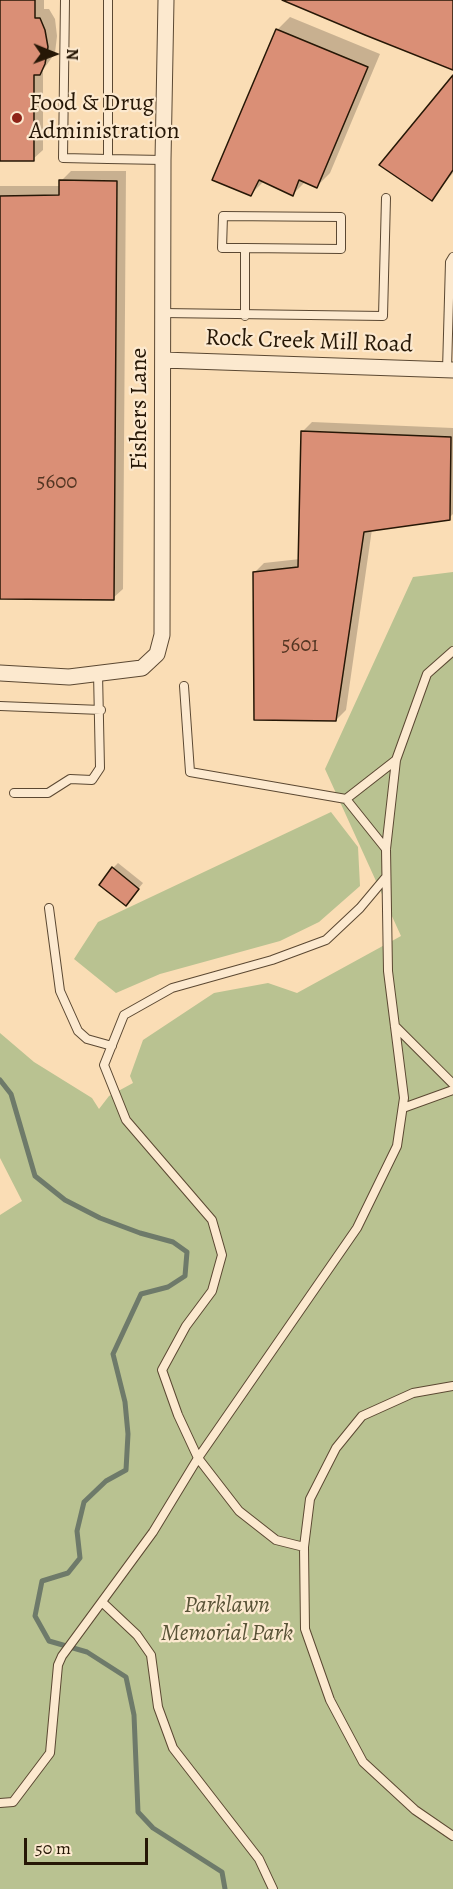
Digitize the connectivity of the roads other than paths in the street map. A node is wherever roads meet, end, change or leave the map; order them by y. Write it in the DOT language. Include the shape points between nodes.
graph roads {
  1 [pos="65,0"];
  2 [pos="108,0"];
  3 [pos="166,0"];
  4 [pos="108,159"];
  5 [pos="163,160"];
  6 [pos="386,198"];
  7 [pos="245,248"];
  8 [pos="453,257"];
  9 [pos="163,314"];
  10 [pos="245,316"];
  11 [pos="163,360"];
  12 [pos="450,370"];
  13 [pos="453,651"];
  14 [pos="0,673"];
  15 [pos="98,673"];
  16 [pos="184,686"];
  17 [pos="0,706"];
  18 [pos="101,710"];
  19 [pos="396,760"];
  20 [pos="14,793"];
  21 [pos="346,799"];
  22 [pos="386,849"];
  23 [pos="386,877"];
  24 [pos="49,908"];
  25 [pos="395,1026"];
  26 [pos="112,1046"];
  27 [pos="453,1084"];
  28 [pos="453,1090"];
  29 [pos="403,1108"];
  30 [pos="453,1386"];
  31 [pos="198,1458"];
  32 [pos="304,1547"];
  33 [pos="102,1602"];
  34 [pos="0,1803"];
  35 [pos="453,1836"];
  36 [pos="273,1889"];
  1 -- 4 [label="lane" via="63,158"];
  2 -- 4 [label="lane"];
  3 -- 5 [label="street, Fishers Lane"];
  4 -- 5 [label="lane"];
  5 -- 9 [label="street, Fishers Lane"];
  6 -- 10 [label="lane" via="383,316"];
  7 -- 7 [label="lane" via="222,248 223,216 341,217 341,249"];
  7 -- 10 [label="lane"];
  8 -- 12 [label="lane"];
  9 -- 10 [label="lane"];
  9 -- 11 [label="street, Fishers Lane"];
  11 -- 12 [label="street, Rock Creek Mill Road"];
  11 -- 15 [label="street, Fishers Lane" via="162,635 157,654 142,668"];
  13 -- 19 [label="lane" via="427,674"];
  14 -- 15 [label="street, Fishers Lane"];
  15 -- 18 [label="lane"];
  16 -- 21 [label="lane" via="190,772"];
  17 -- 18 [label="lane"];
  18 -- 20 [label="lane" via="100,768 92,780 70,779 48,793"];
  19 -- 21 [label="lane"];
  19 -- 22 [label="lane"];
  21 -- 22 [label="lane"];
  22 -- 23 [label="lane"];
  23 -- 25 [label="lane" via="388,971"];
  23 -- 26 [label="lane" via="326,940 272,960 172,988 124,1015"];
  24 -- 26 [label="lane" via="60,991 78,1031 87,1040"];
  25 -- 27 [label="lane"];
  25 -- 29 [label="lane"];
  26 -- 31 [label="lane" via="104,1065 126,1119 212,1220 222,1255 212,1291 186,1326 162,1370"];
  28 -- 29 [label="lane"];
  29 -- 31 [label="lane" via="397,1146 357,1228"];
  30 -- 32 [label="lane" via="413,1393 362,1416 336,1448 310,1498"];
  31 -- 32 [label="lane" via="239,1511 276,1539"];
  31 -- 33 [label="lane" via="153,1532"];
  32 -- 35 [label="lane" via="305,1629 330,1700 363,1762 415,1810"];
  33 -- 34 [label="lane" via="58,1665 50,1753 13,1802"];
  33 -- 36 [label="lane" via="137,1635 151,1656 158,1707 173,1748 259,1859"];
}
